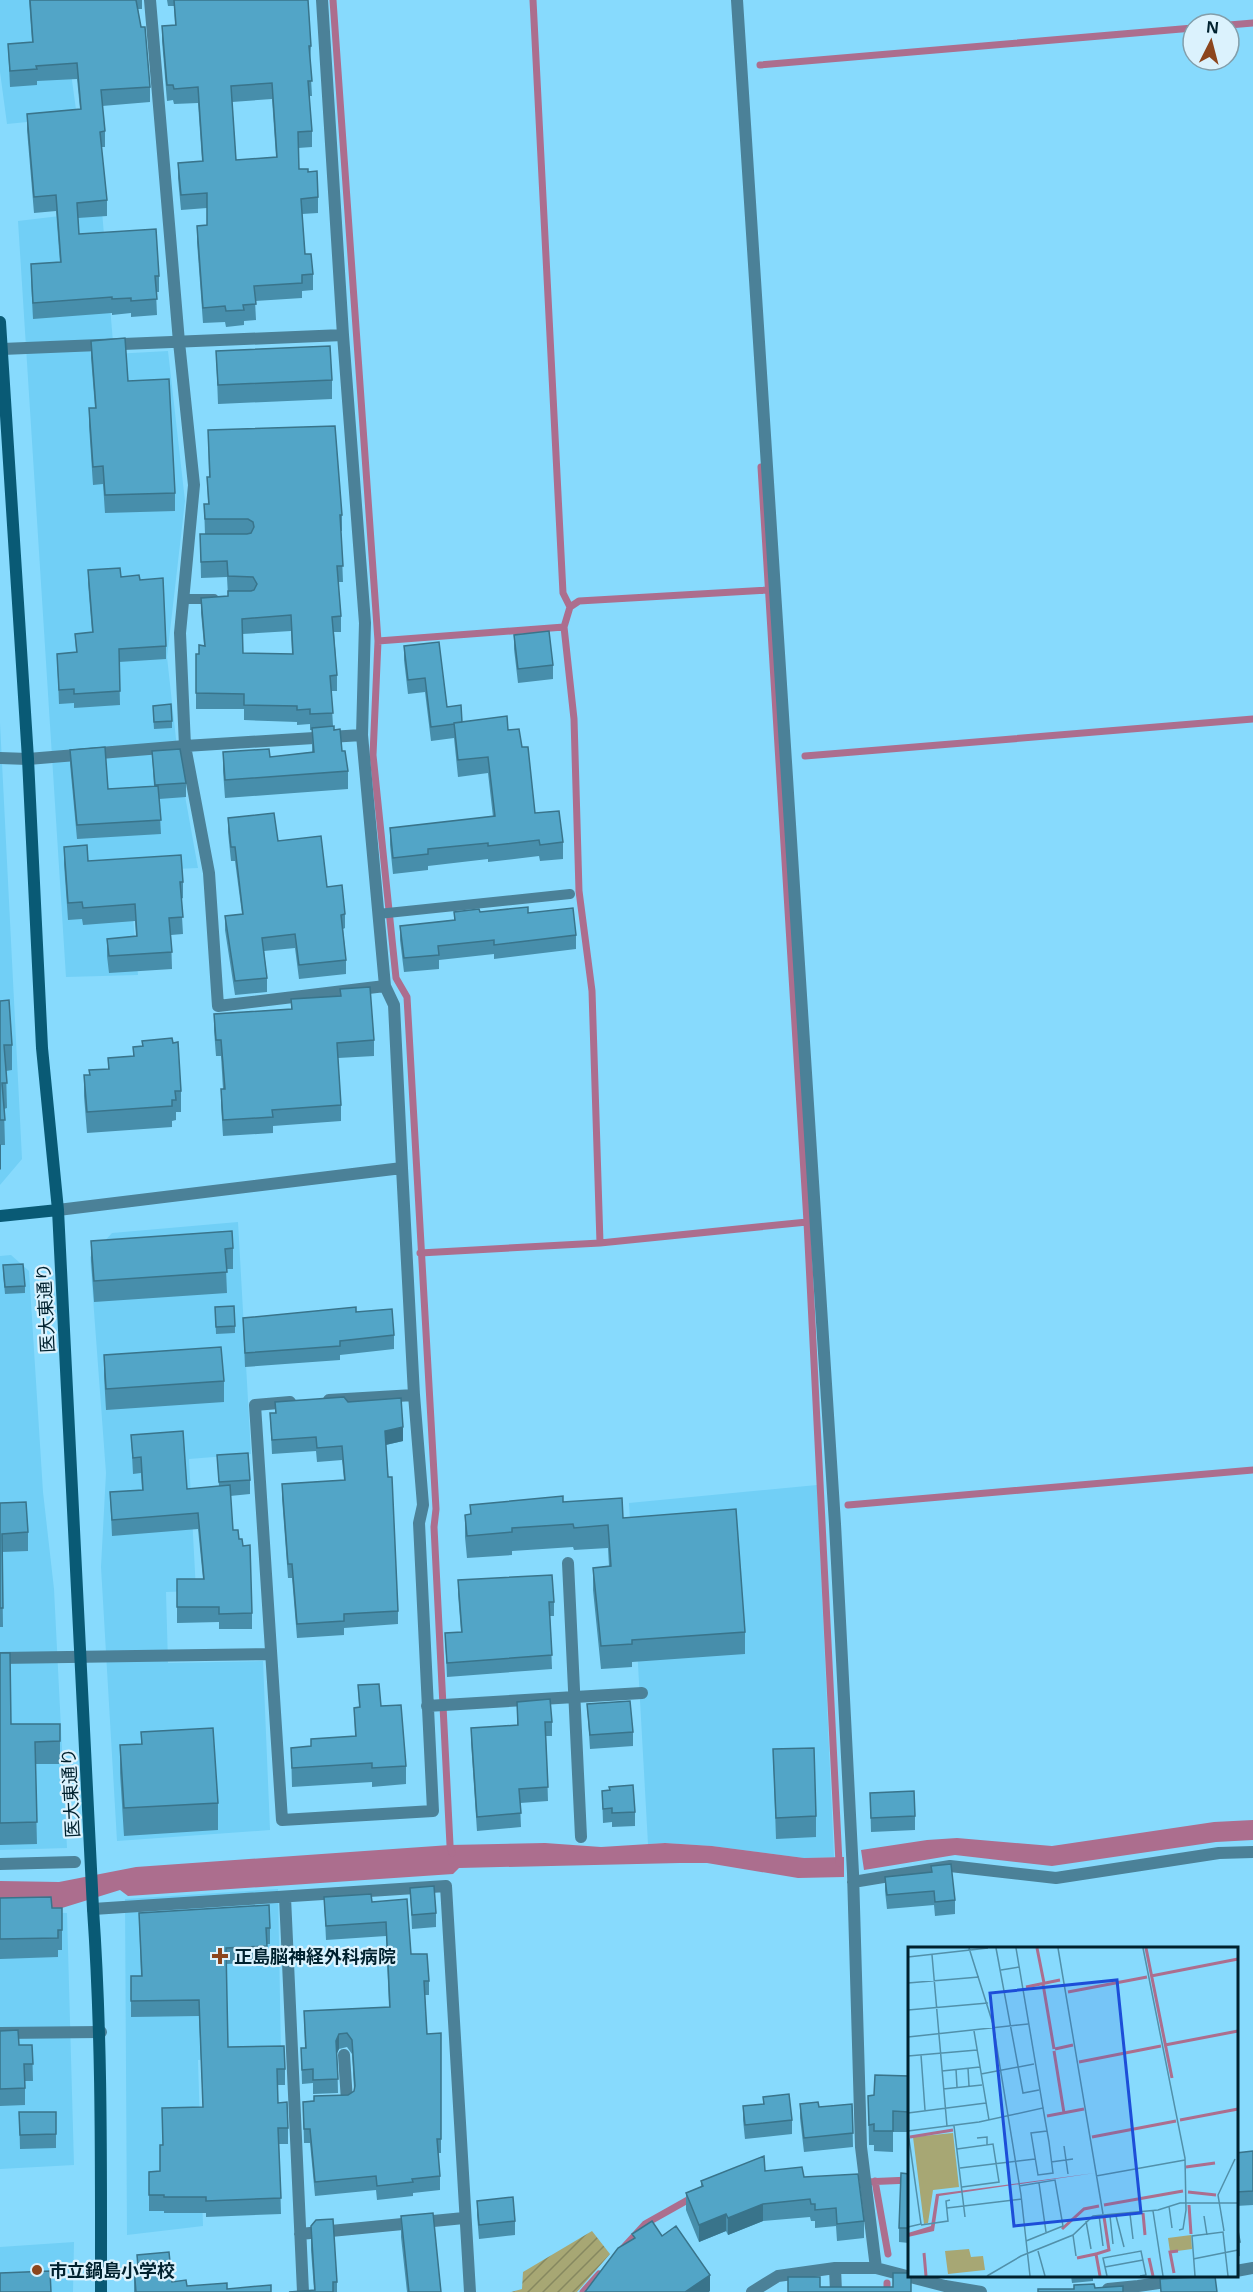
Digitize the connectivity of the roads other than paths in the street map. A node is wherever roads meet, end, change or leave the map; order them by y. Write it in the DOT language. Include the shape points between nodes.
graph roads {
  1 [pos="150,0"];
  2 [pos="322,0"];
  3 [pos="737,0"];
  4 [pos="0,322"];
  5 [pos="343,334"];
  6 [pos="179,342"];
  7 [pos="1,349"];
  8 [pos="183,599"];
  9 [pos="228,599"];
  10 [pos="362,735"];
  11 [pos="185,746"];
  12 [pos="0,758"];
  13 [pos="28,759"];
  14 [pos="570,894"];
  15 [pos="381,914"];
  16 [pos="385,986"];
  17 [pos="402,1168"];
  18 [pos="58,1210"];
  19 [pos="0,1216"];
  20 [pos="414,1395"];
  21 [pos="568,1563"];
  22 [pos="270,1654"];
  23 [pos="0,1658"];
  24 [pos="81,1658"];
  25 [pos="642,1693"];
  26 [pos="574,1697"];
  27 [pos="430,1706"];
  28 [pos="581,1837"];
  29 [pos="1253,1852"];
  30 [pos="75,1862"];
  31 [pos="0,1864"];
  32 [pos="853,1877"];
  33 [pos="285,1897"];
  34 [pos="93,1907"];
  35 [pos="101,2032"];
  36 [pos="0,2033"];
  37 [pos="344,2055"];
  38 [pos="326,2102"];
  39 [pos="464,2218"];
  40 [pos="300,2234"];
  41 [pos="835,2268"];
  42 [pos="876,2268"];
  43 [pos="1253,2268"];
  44 [pos="1238,2271"];
  45 [pos="1203,2277"];
  46 [pos="945,2289"];
  47 [pos="1138,2289"];
  48 [pos="1093,2290"];
  49 [pos="101,2292"];
  50 [pos="303,2292"];
  51 [pos="470,2292"];
  52 [pos="752,2292"];
  53 [pos="836,2292"];
  54 [pos="981,2292"];
  1 -- 6 [label="street"];
  2 -- 5 [label="street"];
  3 -- 32 [label="street" via="819,1266"];
  4 -- 7 [label="street, 医大東通り"];
  5 -- 6 [label="street"];
  5 -- 10 [label="street" via="365,623"];
  6 -- 7 [label="street"];
  6 -- 8 [label="street" via="194,485 195,542"];
  7 -- 13 [label="street, 医大東通り"];
  8 -- 9 [label="lane"];
  8 -- 11 [label="street" via="180,633"];
  10 -- 11 [label="street"];
  10 -- 15 [label="street"];
  11 -- 13 [label="street"];
  11 -- 16 [label="street" via="209,873 218,1006"];
  12 -- 13 [label="street"];
  13 -- 18 [label="street, 医大東通り" via="42,1048"];
  14 -- 15 [label="lane"];
  15 -- 16 [label="street"];
  16 -- 17 [label="street" via="394,1005"];
  17 -- 18 [label="street"];
  17 -- 20 [label="street"];
  18 -- 19 [label="street"];
  18 -- 24 [label="street, 医大東通り"];
  20 -- 22 [label="street" via="255,1405"];
  20 -- 27 [label="street" via="423,1505 418,1523"];
  21 -- 26 [label="street"];
  22 -- 24 [label="street"];
  22 -- 27 [label="street" via="282,1820 433,1811"];
  23 -- 24 [label="street"];
  24 -- 34 [label="street, 医大東通り"];
  25 -- 26 [label="street"];
  26 -- 27 [label="street"];
  26 -- 28 [label="street"];
  29 -- 32 [label="street" via="1219,1853 1056,1878 950,1866"];
  30 -- 31 [label="street"];
  32 -- 42 [label="street" via="861,2148"];
  33 -- 34 [label="street"];
  33 -- 39 [label="street" via="446,1886 466,2197"];
  33 -- 40 [label="street" via="299,2103"];
  34 -- 35 [label="street, 医大東通り"];
  35 -- 36 [label="street"];
  35 -- 49 [label="street, 医大東通り"];
  37 -- 38 [label="street" via="347,2101"];
  39 -- 40 [label="street"];
  39 -- 51 [label="street"];
  40 -- 50 [label="street"];
  41 -- 42 [label="street"];
  41 -- 52 [label="street" via="778,2276"];
  41 -- 53 [label="street"];
  42 -- 46 [label="street"];
  43 -- 44 [label="street"];
  45 -- 47 [label="street"];
  46 -- 54 [label="street"];
  47 -- 48 [label="street"];
}
